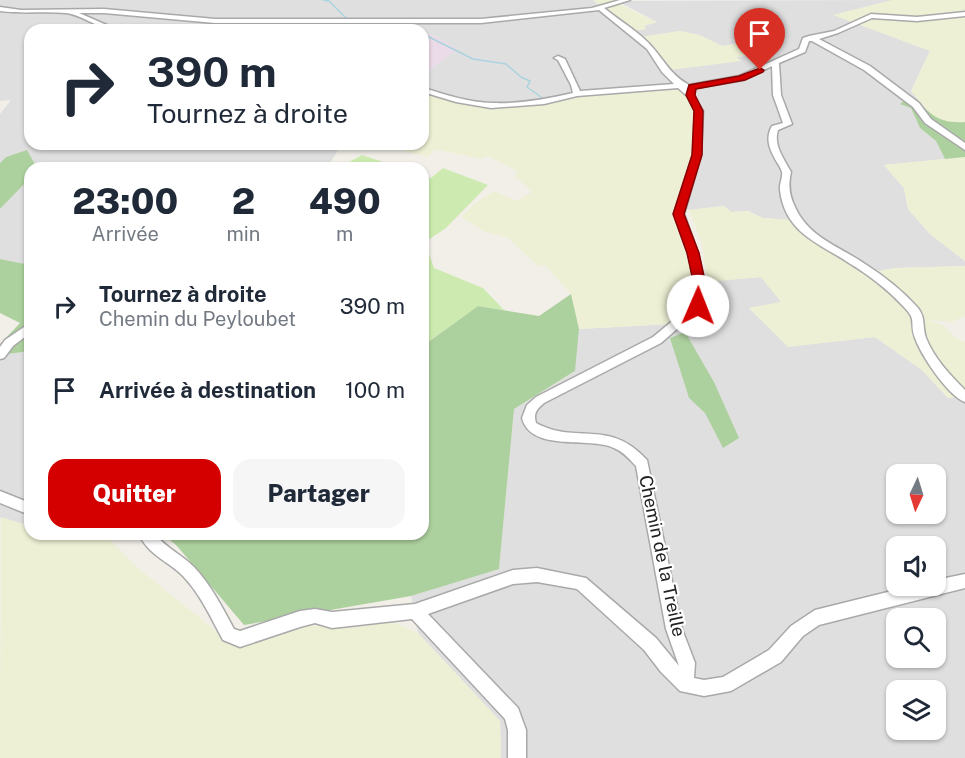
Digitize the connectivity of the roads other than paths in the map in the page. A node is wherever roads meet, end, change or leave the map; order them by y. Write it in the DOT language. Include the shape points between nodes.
graph roads {
  1 [pos="627,0"];
  2 [pos="618,2"];
  3 [pos="0,9"];
  4 [pos="601,9"];
  5 [pos="80,13"];
  6 [pos="965,14"];
  7 [pos="103,24"];
  8 [pos="811,37"];
  9 [pos="558,58"];
  10 [pos="776,64"];
  11 [pos="689,88"];
  12 [pos="429,92"];
  13 [pos="577,94"];
  14 [pos="965,147"];
  15 [pos="24,332"];
  16 [pos="0,355"];
  17 [pos="965,397"];
  18 [pos="0,497"];
  19 [pos="24,507"];
  20 [pos="152,540"];
  21 [pos="965,581"];
  22 [pos="415,611"];
  23 [pos="686,685"];
  24 [pos="517,758"];
  1 -- 2 [label="street"];
  2 -- 4 [label="street"];
  3 -- 5 [label="street"];
  4 -- 5 [label="street" via="481,21 215,21"];
  4 -- 11 [label="street, Chemin de la Treille" via="650,48 665,70"];
  5 -- 7 [label="street"];
  6 -- 8 [label="street" via="917,19 871,16 836,33"];
  8 -- 10 [label="street" via="802,50"];
  8 -- 14 [label="street" via="867,68"];
  9 -- 13 [label="street"];
  10 -- 11 [label="street" via="741,78"];
  10 -- 17 [label="street" via="777,95 788,124 775,129 772,135 787,172 786,195 801,225 810,236 884,282 917,314 919,332 931,358"];
  11 -- 13 [label="street"];
  11 -- 23 [label="street, Chemin de la Treille" via="699,111 697,155 679,214 701,290 698,306 657,340 540,400 528,410 527,417 531,426 546,433 623,445 642,464 674,629 687,663"];
  12 -- 13 [label="street" via="491,106 544,102"];
  15 -- 16 [label="street"];
  18 -- 19 [label="street"];
  20 -- 22 [label="street" via="204,590 229,635 240,639 315,616 332,620"];
  21 -- 23 [label="street" via="815,618 775,656 725,685"];
  22 -- 23 [label="street" via="513,578 537,575 581,583 650,644"];
  22 -- 24 [label="street" via="512,714 518,730"];
}
